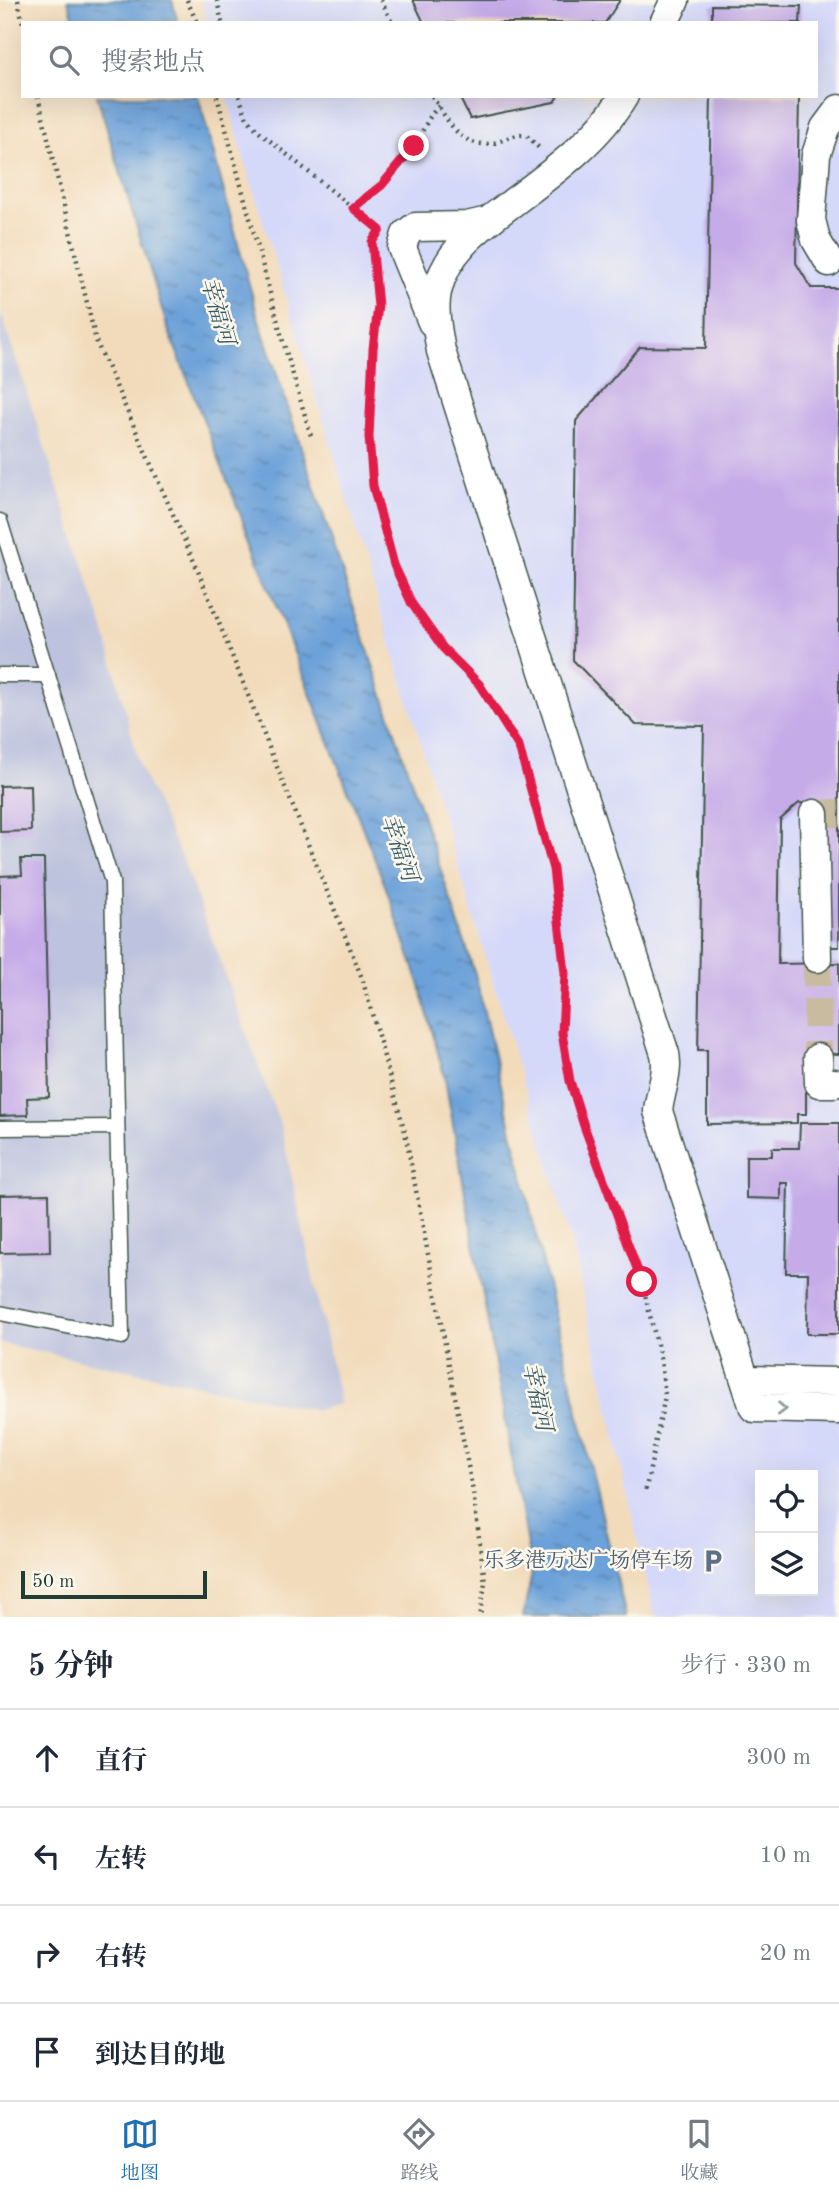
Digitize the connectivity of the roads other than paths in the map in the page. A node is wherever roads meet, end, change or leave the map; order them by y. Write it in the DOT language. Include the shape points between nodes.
graph roads {
  1 [pos="675,0"];
  2 [pos="665,21"];
  3 [pos="623,98"];
  4 [pos="839,109"];
  5 [pos="484,222"];
  6 [pos="829,262"];
  7 [pos="439,338"];
  8 [pos="0,521"];
  9 [pos="0,675"];
  10 [pos="47,675"];
  11 [pos="814,814"];
  12 [pos="817,958"];
  13 [pos="818,1058"];
  14 [pos="834,1083"];
  15 [pos="117,1127"];
  16 [pos="0,1128"];
  17 [pos="0,1312"];
  18 [pos="746,1380"];
  19 [pos="839,1382"];
  20 [pos="839,1410"];
  1 -- 2 [label="street"];
  3 -- 5 [label="street" via="615,112 556,168"];
  4 -- 6 [label="street" via="825,128 816,155 811,219"];
  5 -- 7 [label="street" via="459,248 437,293"];
  5 -- 7 [label="street" via="415,227 406,234 402,248"];
  7 -- 18 [label="street" via="665,1054 667,1067 658,1111"];
  8 -- 10 [label="lane"];
  9 -- 10 [label="lane"];
  10 -- 15 [label="lane" via="112,883"];
  11 -- 12 [label="street"];
  13 -- 14 [label="street" via="819,1083"];
  15 -- 16 [label="lane"];
  15 -- 17 [label="lane" via="122,1337"];
  18 -- 19 [label="street"];
  18 -- 20 [label="street, one-way" via="754,1408"];
}
